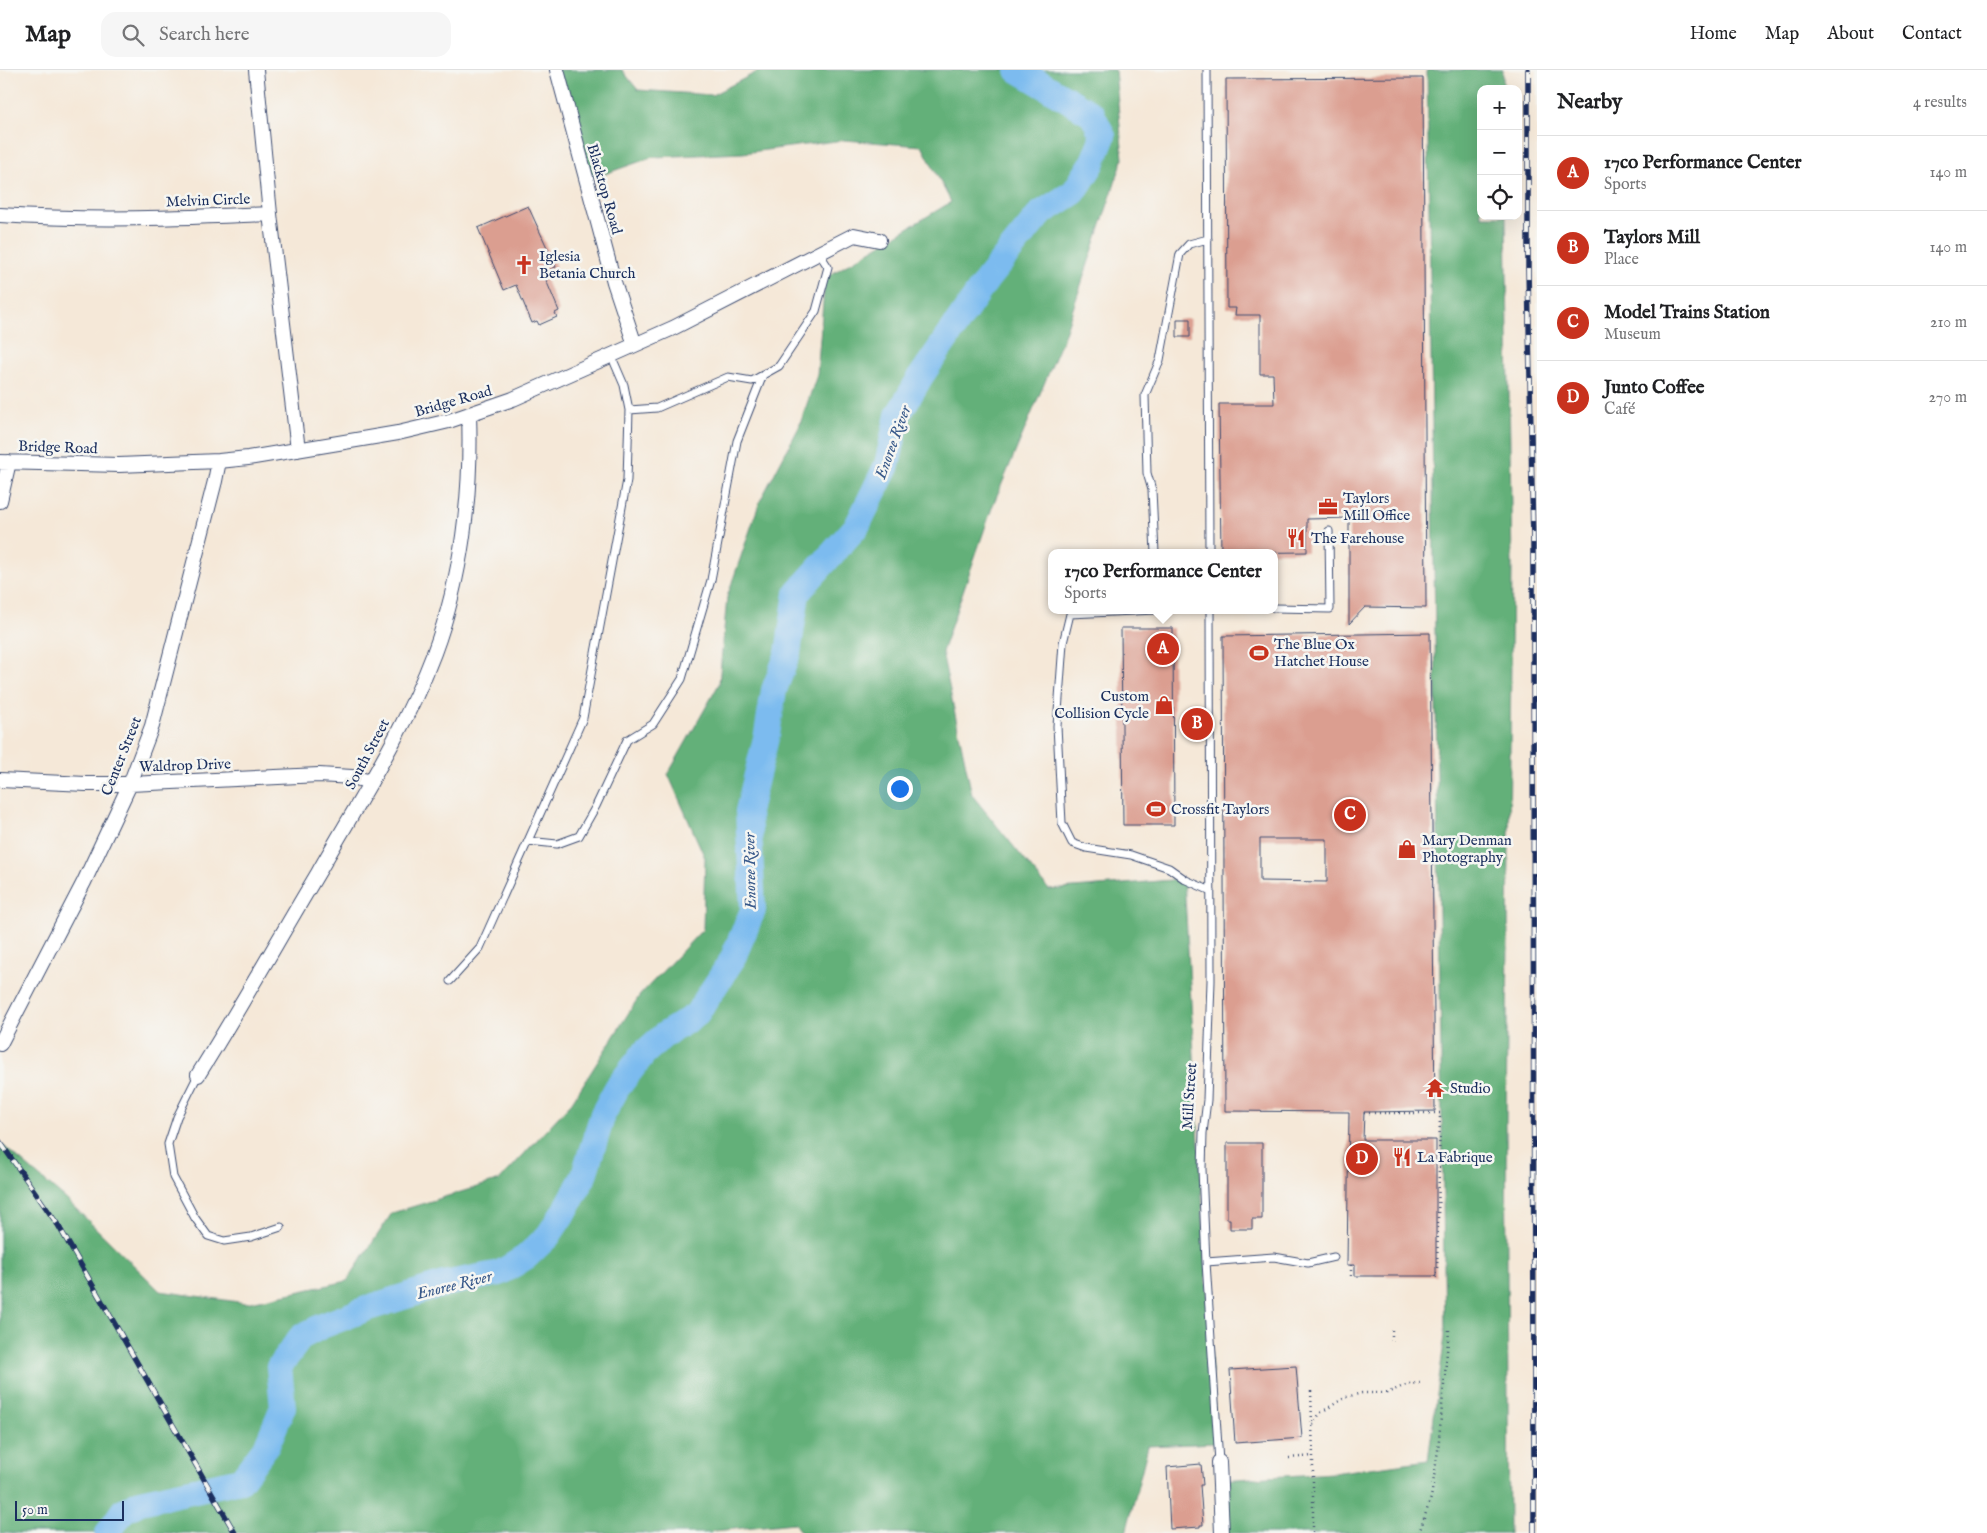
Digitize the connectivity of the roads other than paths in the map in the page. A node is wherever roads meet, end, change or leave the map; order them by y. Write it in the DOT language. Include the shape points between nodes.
graph roads {
  1 [pos="256,70"];
  2 [pos="556,70"];
  3 [pos="1207,70"];
  4 [pos="0,214"];
  5 [pos="270,214"];
  6 [pos="1208,239"];
  7 [pos="879,240"];
  8 [pos="819,254"];
  9 [pos="635,345"];
  10 [pos="611,354"];
  11 [pos="763,374"];
  12 [pos="629,410"];
  13 [pos="469,414"];
  14 [pos="298,450"];
  15 [pos="219,461"];
  16 [pos="5,462"];
  17 [pos="0,501"];
  18 [pos="1329,531"];
  19 [pos="1155,549"];
  20 [pos="1209,549"];
  21 [pos="1278,608"];
  22 [pos="1070,614"];
  23 [pos="1210,614"];
  24 [pos="0,780"];
  25 [pos="371,782"];
  26 [pos="130,784"];
  27 [pos="528,841"];
  28 [pos="1211,892"];
  29 [pos="450,981"];
  30 [pos="0,1044"];
  31 [pos="198,1075"];
  32 [pos="281,1227"];
  33 [pos="1334,1257"];
  34 [pos="1206,1262"];
  35 [pos="1219,1462"];
  36 [pos="1222,1533"];
  1 -- 5 [label="street"];
  2 -- 9 [label="street, Blacktop Road" via="614,282"];
  3 -- 6 [label="lane"];
  4 -- 5 [label="street, Melvin Circle" via="96,220"];
  5 -- 14 [label="street, Melvin Circle"];
  6 -- 19 [label="lane" via="1189,244 1180,254 1160,360 1146,394 1147,474 1152,490"];
  6 -- 20 [label="lane"];
  7 -- 8 [label="street, Bridge Road" via="854,235"];
  8 -- 9 [label="street, Bridge Road"];
  8 -- 11 [label="lane" via="828,267 816,311 779,366"];
  9 -- 10 [label="street, Bridge Road"];
  10 -- 12 [label="lane" via="624,385"];
  10 -- 13 [label="street, Bridge Road" via="513,399"];
  11 -- 12 [label="lane" via="752,381 728,378 657,408"];
  11 -- 27 [label="lane" via="737,441 711,580 682,679 653,724 627,740 579,836 557,844"];
  12 -- 27 [label="lane" via="628,480 584,718"];
  13 -- 14 [label="street, Bridge Road" via="398,433"];
  13 -- 25 [label="street, South Street" via="465,517 450,602 434,654 416,696"];
  14 -- 15 [label="street, Bridge Road"];
  15 -- 16 [label="street, Bridge Road" via="119,465"];
  15 -- 26 [label="street, Center Street" via="152,726"];
  16 -- 17 [label="street"];
  18 -- 21 [label="lane" via="1330,608"];
  22 -- 28 [label="lane" via="1063,643 1057,726 1062,824 1072,843 1131,855 1169,868"];
  23 -- 28 [label="lane, Mill Street"];
  24 -- 26 [label="street, Waldrop Drive"];
  25 -- 26 [label="street, Waldrop Drive" via="319,775"];
  25 -- 31 [label="street, South Street"];
  26 -- 30 [label="street, Center Street" via="84,882"];
  27 -- 29 [label="lane" via="480,948"];
  28 -- 34 [label="lane, Mill Street" via="1207,1100 1202,1142"];
  31 -- 32 [label="lane" via="177,1117 168,1144 173,1177 195,1218 208,1236 224,1241 252,1237"];
  33 -- 34 [label="lane" via="1308,1262 1274,1257"];
  34 -- 35 [label="lane, Mill Street"];
  35 -- 36 [label="street, Mill Street"];
}
